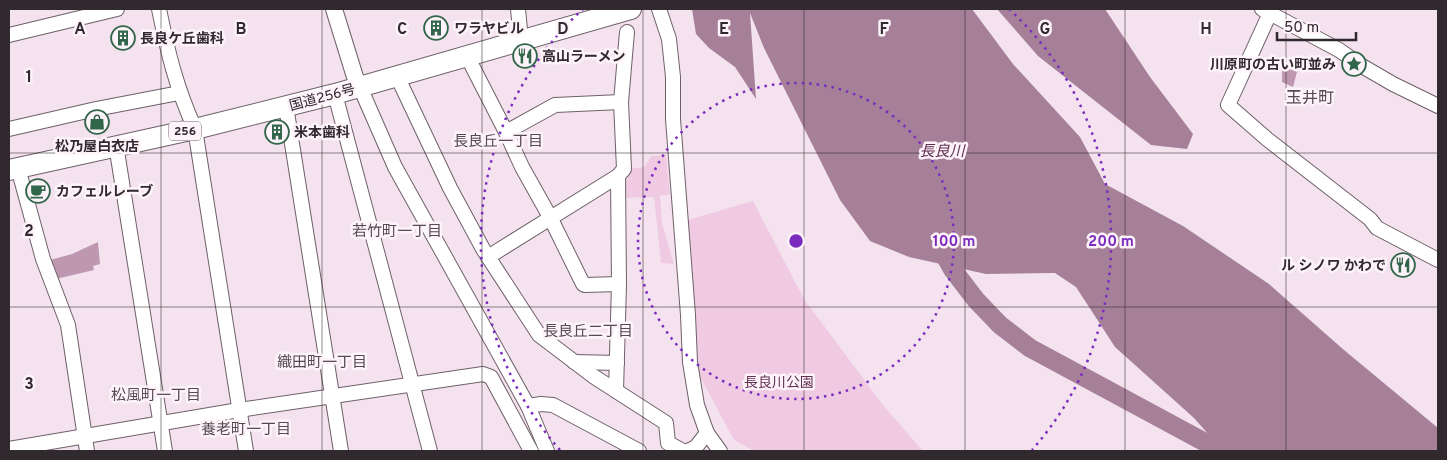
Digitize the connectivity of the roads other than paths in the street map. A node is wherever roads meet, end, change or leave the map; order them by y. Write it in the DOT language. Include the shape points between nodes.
graph roads {
  1 [pos="117,9"];
  2 [pos="159,9"];
  3 [pos="334,9"];
  4 [pos="518,9"];
  5 [pos="586,9"];
  6 [pos="631,9"];
  7 [pos="659,9"];
  8 [pos="1266,11"];
  9 [pos="67,14"];
  10 [pos="627,32"];
  11 [pos="9,35"];
  12 [pos="521,35"];
  13 [pos="467,56"];
  14 [pos="397,76"];
  15 [pos="357,82"];
  16 [pos="179,93"];
  17 [pos="335,94"];
  18 [pos="621,102"];
  19 [pos="286,106"];
  20 [pos="1438,106"];
  21 [pos="193,124"];
  22 [pos="9,129"];
  23 [pos="506,132"];
  24 [pos="116,146"];
  25 [pos="12,167"];
  26 [pos="618,176"];
  27 [pos="550,217"];
  28 [pos="488,257"];
  29 [pos="1438,260"];
  30 [pos="619,284"];
  31 [pos="574,362"];
  32 [pos="617,362"];
  33 [pos="412,384"];
  34 [pos="616,392"];
  35 [pos="331,395"];
  36 [pos="528,406"];
  37 [pos="239,410"];
  38 [pos="161,424"];
  39 [pos="707,434"];
  40 [pos="85,436"];
  41 [pos="9,449"];
  42 [pos="87,451"];
  43 [pos="165,451"];
  44 [pos="246,451"];
  45 [pos="341,451"];
  46 [pos="430,451"];
  47 [pos="531,451"];
  48 [pos="547,451"];
  49 [pos="639,451"];
  50 [pos="683,451"];
  51 [pos="688,451"];
  52 [pos="720,451"];
  1 -- 9 [label="street"];
  2 -- 16 [label="street"];
  3 -- 15 [label="main road"];
  4 -- 12 [label="street"];
  5 -- 12 [label="highway, 国道256号 / 256"];
  6 -- 12 [label="highway, 国道256号 / 256"];
  7 -- 39 [label="street" via="669,39 673,77 673,119 690,362 696,405"];
  8 -- 20 [label="street"];
  8 -- 29 [label="street" via="1228,105 1377,228"];
  9 -- 11 [label="street"];
  10 -- 18 [label="street"];
  12 -- 13 [label="highway, 国道256号 / 256"];
  12 -- 15 [label="highway, 国道256号 / 256"];
  13 -- 14 [label="highway, 国道256号 / 256"];
  13 -- 23 [label="street"];
  14 -- 15 [label="highway, 国道256号 / 256"];
  14 -- 28 [label="street" via="450,188"];
  15 -- 17 [label="highway, 国道256号 / 256"];
  15 -- 21 [label="highway, 国道256号 / 256"];
  15 -- 36 [label="street" via="395,167"];
  16 -- 21 [label="street"];
  16 -- 22 [label="street"];
  17 -- 19 [label="highway, 国道256号 / 256"];
  17 -- 33 [label="street"];
  18 -- 23 [label="street" via="555,105"];
  18 -- 26 [label="street" via="624,170"];
  19 -- 21 [label="highway, 国道256号 / 256"];
  19 -- 35 [label="street"];
  21 -- 24 [label="highway, 国道256号 / 256"];
  21 -- 25 [label="highway, 国道256号 / 256"];
  21 -- 37 [label="street"];
  23 -- 27 [label="street"];
  24 -- 25 [label="highway, 国道256号 / 256"];
  24 -- 38 [label="street"];
  25 -- 40 [label="street" via="68,325"];
  26 -- 27 [label="street"];
  26 -- 30 [label="street"];
  27 -- 28 [label="street"];
  27 -- 30 [label="street" via="583,284"];
  28 -- 31 [label="street" via="539,335"];
  30 -- 32 [label="street"];
  31 -- 32 [label="street"];
  31 -- 34 [label="street"];
  32 -- 34 [label="street"];
  33 -- 35 [label="street"];
  33 -- 46 [label="street"];
  33 -- 47 [label="street" via="483,374 491,377"];
  34 -- 50 [label="street" via="666,423 668,443"];
  35 -- 37 [label="street"];
  35 -- 45 [label="street"];
  36 -- 48 [label="street"];
  36 -- 49 [label="street" via="553,405"];
  37 -- 38 [label="street"];
  37 -- 44 [label="street"];
  38 -- 40 [label="street"];
  38 -- 43 [label="street"];
  39 -- 51 [label="street"];
  39 -- 52 [label="street"];
  40 -- 41 [label="street"];
  40 -- 42 [label="street"];
}
